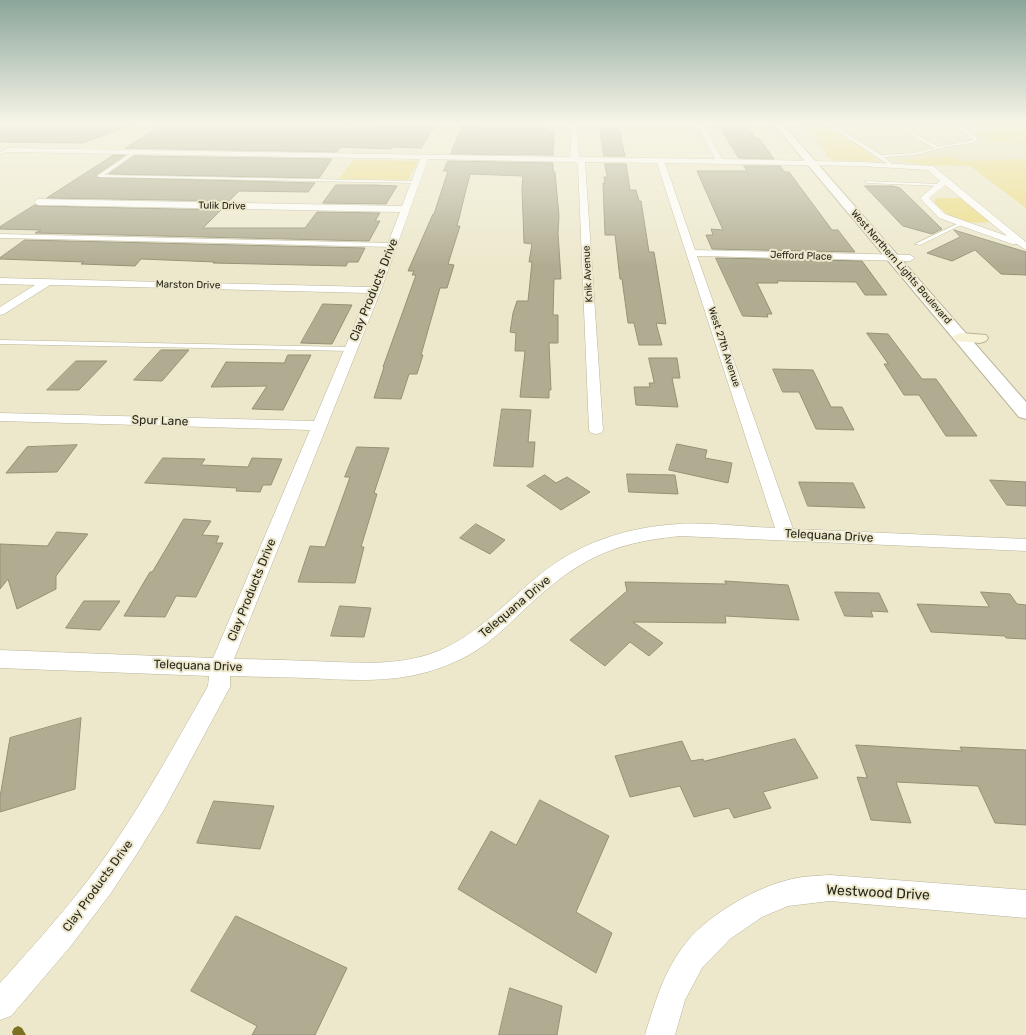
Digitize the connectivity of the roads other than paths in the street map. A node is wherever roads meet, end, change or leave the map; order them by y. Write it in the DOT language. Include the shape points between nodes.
graph roads {
  1 [pos="107,170"];
  2 [pos="420,170"];
  3 [pos="582,170"];
  4 [pos="663,170"];
  5 [pos="817,170"];
  6 [pos="832,170"];
  7 [pos="932,170"];
  8 [pos="415,182"];
  9 [pos="867,182"];
  10 [pos="942,183"];
  11 [pos="38,202"];
  12 [pos="405,209"];
  13 [pos="961,224"];
  14 [pos="0,236"];
  15 [pos="918,244"];
  16 [pos="392,245"];
  17 [pos="1025,246"];
  18 [pos="692,253"];
  19 [pos="893,258"];
  20 [pos="910,258"];
  21 [pos="920,270"];
  22 [pos="0,281"];
  23 [pos="48,282"];
  24 [pos="375,290"];
  25 [pos="0,312"];
  26 [pos="0,342"];
  27 [pos="351,349"];
  28 [pos="1026,413"];
  29 [pos="0,417"];
  30 [pos="319,426"];
  31 [pos="596,430"];
  32 [pos="786,534"];
  33 [pos="1026,545"];
  34 [pos="0,659"];
  35 [pos="220,667"];
  36 [pos="1026,904"];
  37 [pos="0,1005"];
  38 [pos="660,1035"];
  1 -- 8 [label="lane" via="98,176"];
  2 -- 8 [label="street, Clay Products Drive"];
  3 -- 31 [label="street, Knik Avenue"];
  4 -- 18 [label="street, West 27th Avenue"];
  5 -- 19 [label="street, West Northern Lights Boulevard"];
  6 -- 20 [label="street, West Northern Lights Boulevard"];
  7 -- 10 [label="street"];
  8 -- 12 [label="street, Clay Products Drive"];
  9 -- 10 [label="lane"];
  10 -- 13 [label="street" via="924,198 942,216"];
  10 -- 17 [label="street"];
  11 -- 12 [label="street, Tulik Drive"];
  12 -- 16 [label="street, Clay Products Drive"];
  13 -- 15 [label="lane"];
  13 -- 17 [label="street"];
  14 -- 16 [label="lane"];
  16 -- 24 [label="street, Clay Products Drive"];
  18 -- 19 [label="street, Jefford Place"];
  18 -- 32 [label="street, West 27th Avenue"];
  19 -- 20 [label="street, Jefford Place"];
  19 -- 28 [label="street, West Northern Lights Boulevard" via="975,338"];
  20 -- 21 [label="street, West Northern Lights Boulevard"];
  22 -- 23 [label="street, Marston Drive"];
  23 -- 24 [label="street, Marston Drive"];
  23 -- 25 [label="street"];
  24 -- 27 [label="street, Clay Products Drive"];
  26 -- 27 [label="lane"];
  27 -- 30 [label="street, Clay Products Drive"];
  29 -- 30 [label="street, Spur Lane"];
  30 -- 35 [label="street, Clay Products Drive"];
  32 -- 33 [label="street, Telequana Drive"];
  32 -- 35 [label="street, Telequana Drive" via="680,530 618,539 575,559 547,579 472,643 450,656 428,664 396,670"];
  34 -- 35 [label="street, Telequana Drive"];
  35 -- 37 [label="street, Clay Products Drive" via="219,687 116,865 59,939"];
  36 -- 38 [label="street, Westwood Drive" via="830,888 788,894 753,907 720,929 692,958 672,995"];
}
